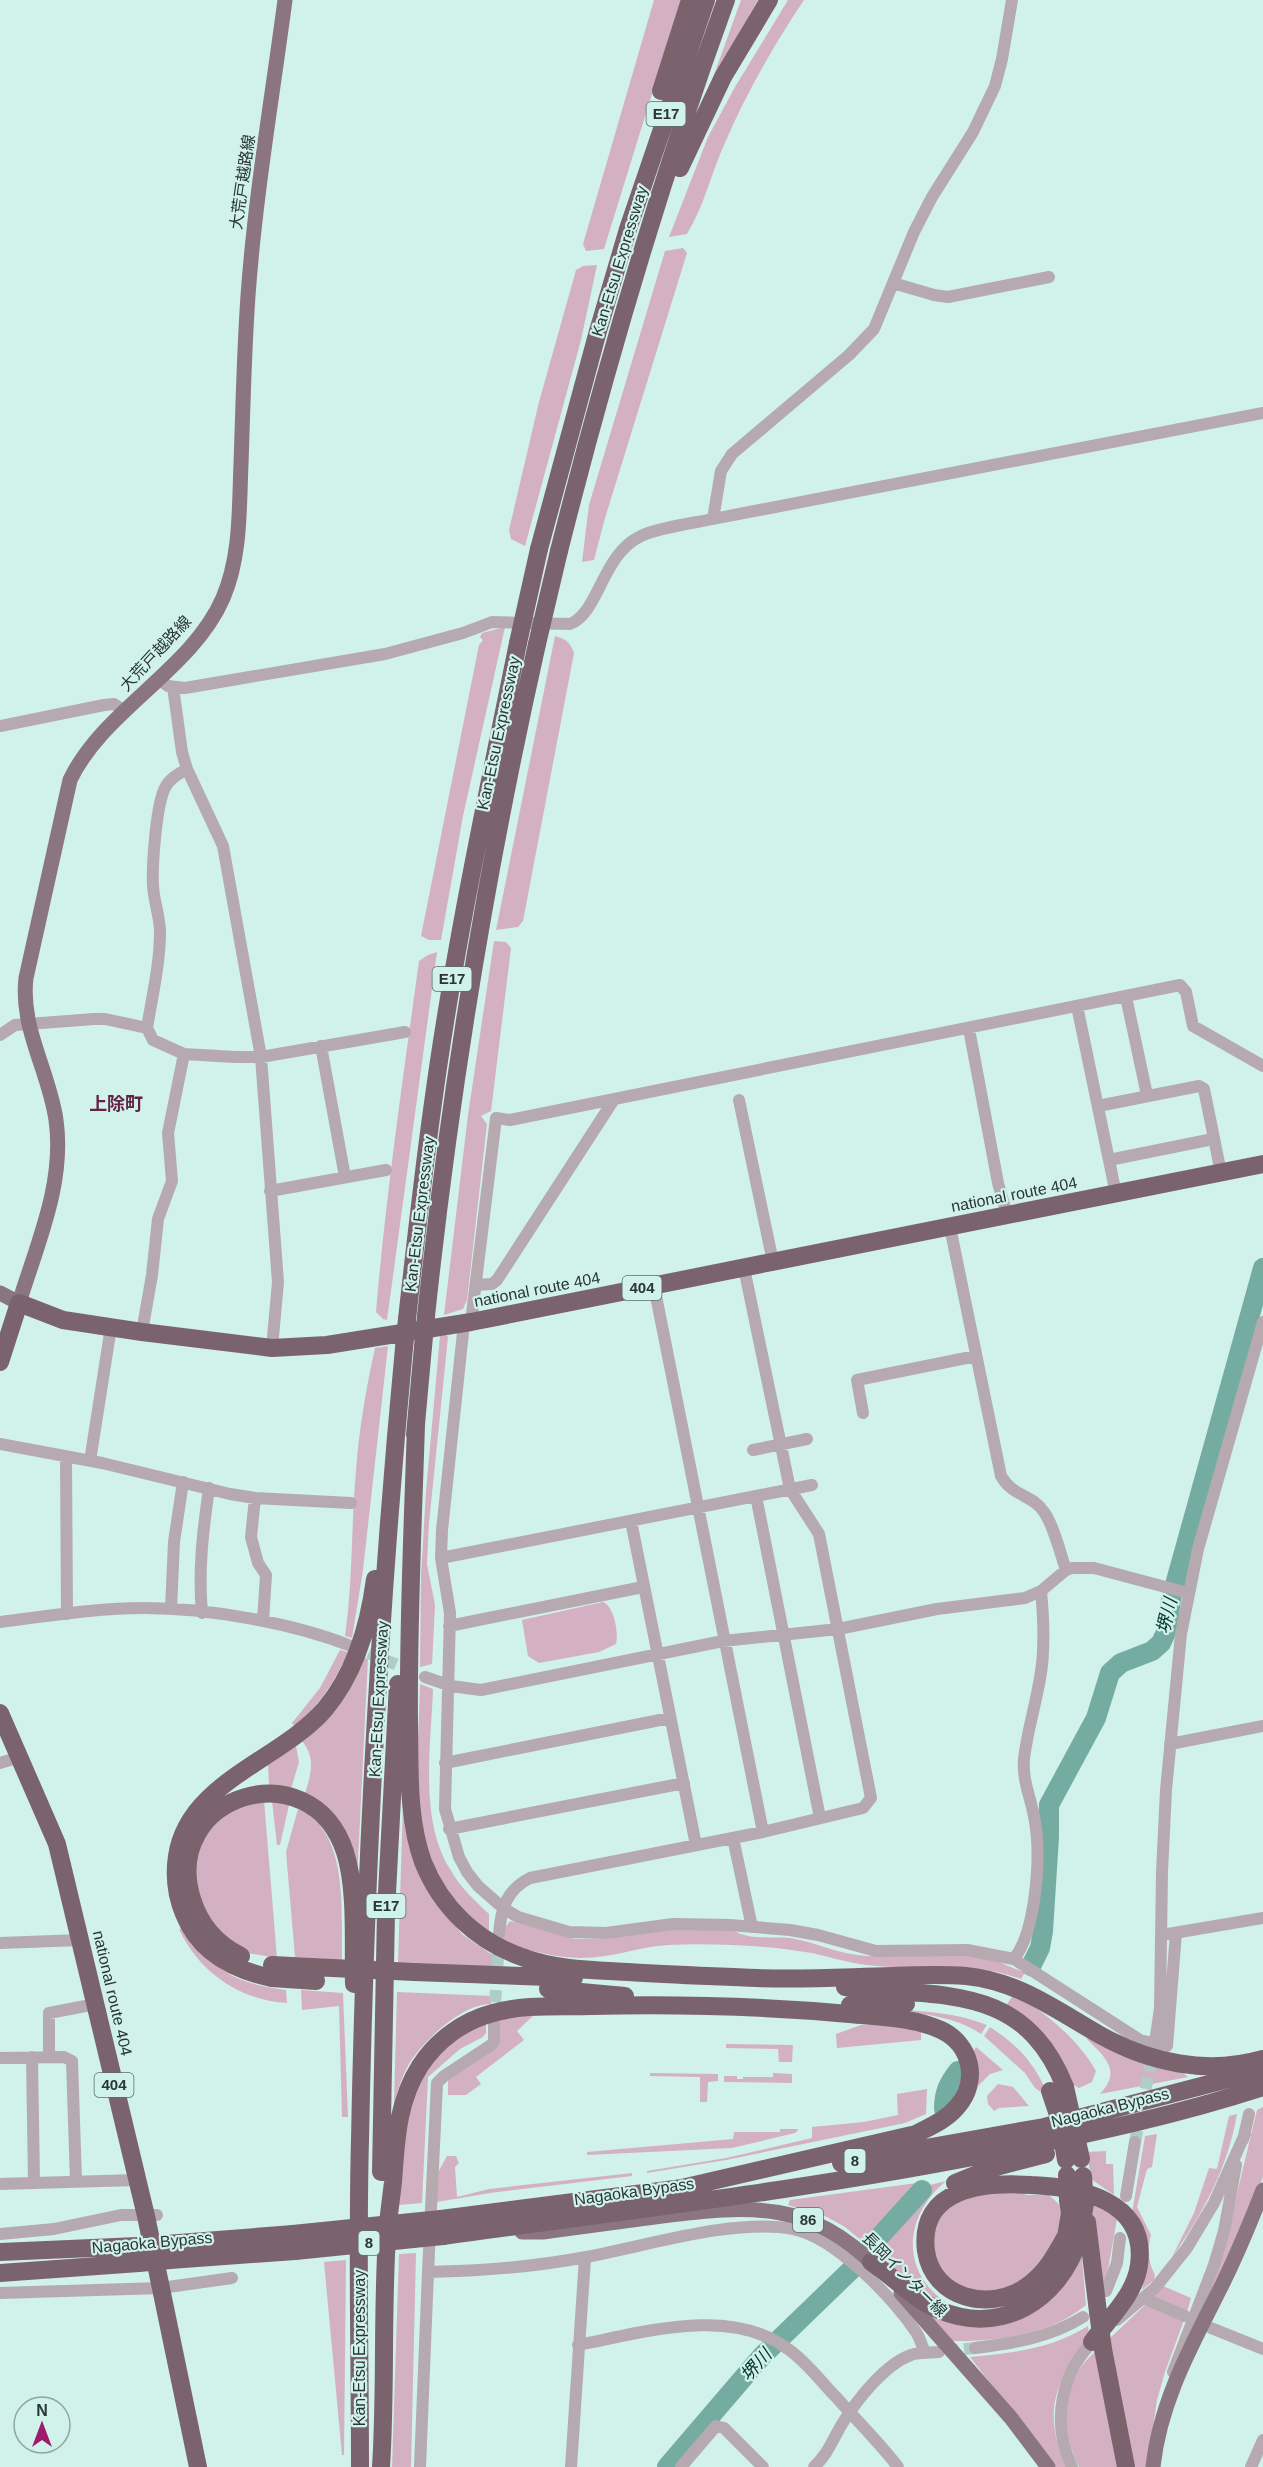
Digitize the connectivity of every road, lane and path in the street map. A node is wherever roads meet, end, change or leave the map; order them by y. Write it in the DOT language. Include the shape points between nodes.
graph roads {
  1 [pos="285,0"];
  2 [pos="690,0"];
  3 [pos="706,0"];
  4 [pos="726,0"];
  5 [pos="769,0"];
  6 [pos="1012,0"];
  7 [pos="655,225"];
  8 [pos="624,228"];
  9 [pos="1049,277"];
  10 [pos="893,283"];
  11 [pos="1263,413"];
  12 [pos="713,519"];
  13 [pos="158,678"];
  14 [pos="173,687"];
  15 [pos="125,711"];
  16 [pos="0,726"];
  17 [pos="187,769"];
  18 [pos="1126,997"];
  19 [pos="1077,1006"];
  20 [pos="28,1023"];
  21 [pos="147,1028"];
  22 [pos="969,1029"];
  23 [pos="405,1032"];
  24 [pos="0,1035"];
  25 [pos="321,1046"];
  26 [pos="184,1054"];
  27 [pos="261,1057"];
  28 [pos="1263,1066"];
  29 [pos="1147,1095"];
  30 [pos="740,1100"];
  31 [pos="613,1101"];
  32 [pos="1098,1106"];
  33 [pos="1213,1139"];
  34 [pos="1109,1160"];
  35 [pos="1263,1164"];
  36 [pos="386,1170"];
  37 [pos="1221,1173"];
  38 [pos="345,1177"];
  39 [pos="270,1191"];
  40 [pos="1116,1194"];
  41 [pos="1007,1215"];
  42 [pos="950,1227"];
  43 [pos="773,1262"];
  44 [pos="744,1268"];
  45 [pos="476,1285"];
  46 [pos="654,1286"];
  47 [pos="0,1293"];
  48 [pos="19,1303"];
  49 [pos="1263,1322"];
  50 [pos="467,1323"];
  51 [pos="111,1327"];
  52 [pos="142,1332"];
  53 [pos="404,1347"];
  54 [pos="272,1348"];
  55 [pos="976,1356"];
  56 [pos="0,1362"];
  57 [pos="863,1413"];
  58 [pos="416,1424"];
  59 [pos="807,1440"];
  60 [pos="781,1443"];
  61 [pos="0,1444"];
  62 [pos="753,1450"];
  63 [pos="66,1457"];
  64 [pos="90,1461"];
  65 [pos="183,1482"];
  66 [pos="812,1485"];
  67 [pos="209,1488"];
  68 [pos="790,1489"];
  69 [pos="756,1496"];
  70 [pos="255,1498"];
  71 [pos="351,1503"];
  72 [pos="697,1507"];
  73 [pos="630,1521"];
  74 [pos="441,1558"];
  75 [pos="1066,1570"];
  76 [pos="644,1587"];
  77 [pos="1041,1591"];
  78 [pos="1184,1592"];
  79 [pos="171,1609"];
  80 [pos="202,1613"];
  81 [pos="67,1614"];
  82 [pos="263,1621"];
  83 [pos="0,1622"];
  84 [pos="450,1626"];
  85 [pos="838,1629"];
  86 [pos="783,1635"];
  87 [pos="723,1641"];
  88 [pos="351,1646"];
  89 [pos="658,1654"];
  90 [pos="425,1677"];
  91 [pos="447,1684"];
  92 [pos="0,1713"];
  93 [pos="670,1718"];
  94 [pos="1263,1726"];
  95 [pos="1170,1744"];
  96 [pos="20,1757"];
  97 [pos="0,1763"];
  98 [pos="446,1763"];
  99 [pos="684,1783"];
  100 [pos="820,1818"];
  101 [pos="449,1829"];
  102 [pos="763,1832"];
  103 [pos="733,1838"];
  104 [pos="696,1845"];
  105 [pos="503,1908"];
  106 [pos="1263,1918"];
  107 [pos="752,1927"];
  108 [pos="1176,1933"];
  109 [pos="499,1934"];
  110 [pos="1161,1935"];
  111 [pos="81,1940"];
  112 [pos="0,1943"];
  113 [pos="1014,1959"];
  114 [pos="272,1971"];
  115 [pos="688,1976"];
  116 [pos="414,1978"];
  117 [pos="784,1979"];
  118 [pos="96,2004"];
  119 [pos="687,2004"];
  120 [pos="785,2008"];
  121 [pos="494,2024"];
  122 [pos="1156,2036"];
  123 [pos="49,2056"];
  124 [pos="32,2057"];
  125 [pos="0,2058"];
  126 [pos="1263,2059"];
  127 [pos="1263,2070"];
  128 [pos="1263,2087"];
  129 [pos="1058,2089"];
  130 [pos="1250,2114"];
  131 [pos="1161,2115"];
  132 [pos="1245,2134"];
  133 [pos="360,2139"];
  134 [pos="1135,2142"];
  135 [pos="136,2180"];
  136 [pos="76,2181"];
  137 [pos="34,2182"];
  138 [pos="0,2184"];
  139 [pos="673,2190"];
  140 [pos="1263,2190"];
  141 [pos="1126,2196"];
  142 [pos="1076,2202"];
  143 [pos="152,2216"];
  144 [pos="442,2228"];
  145 [pos="464,2233"];
  146 [pos="0,2234"];
  147 [pos="1067,2234"];
  148 [pos="1120,2238"];
  149 [pos="0,2252"];
  150 [pos="139,2254"];
  151 [pos="585,2258"];
  152 [pos="872,2262"];
  153 [pos="428,2272"];
  154 [pos="0,2273"];
  155 [pos="232,2278"];
  156 [pos="161,2288"];
  157 [pos="1112,2288"];
  158 [pos="0,2293"];
  159 [pos="1150,2301"];
  160 [pos="1090,2315"];
  161 [pos="1185,2316"];
  162 [pos="1211,2328"];
  163 [pos="578,2345"];
  164 [pos="1098,2346"];
  165 [pos="975,2348"];
  166 [pos="1263,2349"];
  167 [pos="939,2352"];
  168 [pos="925,2353"];
  169 [pos="849,2412"];
  170 [pos="1161,2422"];
  171 [pos="1263,2440"];
  172 [pos="198,2467"];
  173 [pos="360,2467"];
  174 [pos="380,2467"];
  175 [pos="420,2467"];
  176 [pos="571,2467"];
  177 [pos="681,2467"];
  178 [pos="763,2467"];
  179 [pos="814,2467"];
  180 [pos="898,2467"];
  181 [pos="1048,2467"];
  182 [pos="1072,2467"];
  183 [pos="1126,2467"];
  184 [pos="1153,2467"];
  185 [pos="1251,2467"];
  1 -- 13 [label="main road, 大荒戸越路線" via="253,229 234,565 214,614"];
  2 -- 8 [label="highway"];
  3 -- 8 [label="highway, Kan-Etsu Expressway / E17"];
  4 -- 7 [label="highway, Kan-Etsu Expressway / E17"];
  5 -- 7 [label="highway" via="700,121"];
  6 -- 10 [label="street" via="995,86 973,132 932,197"];
  7 -- 58 [label="highway, Kan-Etsu Expressway / E17, bridge" via="593,419 559,551 491,864 438,1202"];
  8 -- 53 [label="highway, Kan-Etsu Expressway / E17, bridge" via="539,549 473,862 433,1101"];
  9 -- 10 [label="street" via="948,297"];
  10 -- 12 [label="street" via="874,329 863,342 732,454 720,471"];
  11 -- 12 [label="street"];
  12 -- 14 [label="street" via="641,536 626,546 605,572 587,610 570,624 492,622 386,654"];
  13 -- 14 [label="street"];
  13 -- 15 [label="main road, 大荒戸越路線"];
  14 -- 17 [label="street"];
  15 -- 16 [label="street" via="114,704 104,705"];
  15 -- 20 [label="main road, 大荒戸越路線" via="82,758 70,780 26,978"];
  17 -- 21 [label="street" via="172,778 161,798 153,886 160,929"];
  17 -- 27 [label="street" via="223,846"];
  18 -- 19 [label="street"];
  18 -- 28 [label="street" via="1180,985 1186,992 1193,1026"];
  18 -- 29 [label="street"];
  19 -- 22 [label="street"];
  19 -- 32 [label="street"];
  20 -- 21 [label="street" via="105,1019"];
  20 -- 24 [label="street" via="15,1025"];
  20 -- 48 [label="main road, 大荒戸越路線" via="56,1118 58,1151 50,1206"];
  21 -- 26 [label="street" via="153,1040"];
  22 -- 31 [label="street"];
  22 -- 41 [label="street"];
  23 -- 25 [label="street"];
  25 -- 27 [label="street"];
  25 -- 38 [label="street"];
  26 -- 27 [label="street"];
  26 -- 52 [label="street" via="168,1133 172,1181 158,1218"];
  27 -- 39 [label="street"];
  29 -- 32 [label="street"];
  29 -- 33 [label="street" via="1199,1086 1204,1089"];
  30 -- 43 [label="street"];
  31 -- 45 [label="street" via="497,1280"];
  31 -- 45 [label="street" via="510,1120 496,1118"];
  32 -- 34 [label="street"];
  33 -- 34 [label="street"];
  33 -- 37 [label="street"];
  34 -- 40 [label="street"];
  35 -- 37 [label="highway, national route 404 / 404"];
  36 -- 38 [label="street"];
  37 -- 40 [label="highway, national route 404 / 404"];
  38 -- 39 [label="street"];
  39 -- 54 [label="street" via="278,1282"];
  40 -- 41 [label="highway, national route 404 / 404"];
  41 -- 42 [label="highway, national route 404 / 404"];
  42 -- 43 [label="highway, national route 404 / 404"];
  42 -- 55 [label="street"];
  43 -- 44 [label="highway, national route 404 / 404"];
  44 -- 46 [label="highway, national route 404 / 404"];
  44 -- 60 [label="street"];
  45 -- 50 [label="street"];
  46 -- 50 [label="highway, national route 404 / 404"];
  46 -- 72 [label="street"];
  47 -- 48 [label="main road"];
  48 -- 51 [label="highway, national route 404 / 404" via="63,1320"];
  48 -- 56 [label="highway"];
  49 -- 78 [label="street"];
  50 -- 54 [label="highway, national route 404 / 404" via="327,1345"];
  50 -- 74 [label="street" via="444,1501"];
  51 -- 52 [label="highway, national route 404 / 404"];
  51 -- 64 [label="street"];
  52 -- 54 [label="highway, national route 404 / 404"];
  53 -- 114 [label="highway" via="374,1591 354,1662 336,1694 311,1723 205,1800 189,1821 178,1849 177,1891 184,1916 197,1937 225,1962 249,1972"];
  53 -- 133 [label="highway, Kan-Etsu Expressway / E17" via="381,1647"];
  55 -- 57 [label="street" via="857,1380"];
  55 -- 75 [label="street" via="1001,1476 1014,1493 1044,1511"];
  58 -- 115 [label="highway" via="409,1636 410,1767 418,1847 431,1878 448,1906 473,1931 520,1957 575,1969"];
  58 -- 174 [label="highway, Kan-Etsu Expressway / E17" via="386,1912 379,2265"];
  59 -- 60 [label="street"];
  60 -- 62 [label="street"];
  60 -- 68 [label="street"];
  61 -- 63 [label="street"];
  63 -- 64 [label="street"];
  63 -- 81 [label="street"];
  64 -- 65 [label="street"];
  65 -- 67 [label="street"];
  65 -- 79 [label="street" via="174,1542"];
  66 -- 68 [label="street"];
  67 -- 70 [label="street"];
  67 -- 80 [label="street" via="201,1546"];
  68 -- 69 [label="street"];
  68 -- 85 [label="street" via="819,1534"];
  69 -- 72 [label="street"];
  69 -- 86 [label="street"];
  70 -- 71 [label="street"];
  70 -- 82 [label="street" via="251,1537 258,1563 266,1575"];
  72 -- 73 [label="street"];
  72 -- 87 [label="street"];
  73 -- 74 [label="street"];
  73 -- 76 [label="street"];
  74 -- 84 [label="street"];
  75 -- 77 [label="street"];
  75 -- 78 [label="street" via="1094,1569"];
  76 -- 84 [label="street"];
  76 -- 89 [label="street"];
  77 -- 85 [label="street" via="1025,1598 937,1609"];
  77 -- 113 [label="street" via="1043,1652 1023,1777 1035,1822 1033,1904 1025,1942"];
  78 -- 95 [label="street"];
  79 -- 80 [label="street"];
  79 -- 81 [label="street"];
  80 -- 82 [label="street"];
  81 -- 83 [label="street"];
  82 -- 88 [label="street"];
  84 -- 91 [label="street"];
  85 -- 86 [label="street"];
  85 -- 100 [label="street" via="872,1798 863,1808"];
  86 -- 87 [label="street"];
  86 -- 100 [label="street"];
  87 -- 89 [label="street"];
  87 -- 102 [label="street"];
  89 -- 91 [label="street" via="481,1690"];
  89 -- 93 [label="street"];
  90 -- 91 [label="street"];
  91 -- 98 [label="street"];
  92 -- 96 [label="highway, national route 404 / 404"];
  93 -- 98 [label="street"];
  93 -- 99 [label="street"];
  94 -- 95 [label="street"];
  95 -- 110 [label="street"];
  96 -- 97 [label="street"];
  96 -- 111 [label="highway, national route 404 / 404" via="57,1844"];
  98 -- 101 [label="street" via="445,1809"];
  99 -- 101 [label="street"];
  99 -- 104 [label="street"];
  100 -- 102 [label="street"];
  101 -- 105 [label="street" via="467,1872"];
  102 -- 103 [label="street"];
  103 -- 104 [label="street"];
  103 -- 107 [label="street"];
  104 -- 105 [label="street" via="530,1878 511,1891"];
  105 -- 107 [label="street" via="555,1929 587,1933 673,1924"];
  105 -- 109 [label="street"];
  106 -- 108 [label="street"];
  107 -- 113 [label="street" via="818,1935 876,1951 967,1950"];
  108 -- 110 [label="street"];
  108 -- 113 [label="street" via="1167,2046 1140,2040"];
  110 -- 122 [label="street"];
  111 -- 112 [label="street"];
  111 -- 118 [label="highway, national route 404 / 404"];
  114 -- 116 [label="highway, bridge"];
  114 -- 133 [label="highway" via="233,1952 213,1936 198,1916 188,1880 197,1834 212,1815 240,1797 271,1792 295,1797 321,1814 333,1828 348,1863"];
  115 -- 116 [label="highway"];
  115 -- 117 [label="highway"];
  116 -- 119 [label="highway"];
  117 -- 126 [label="highway" via="934,1975 979,1978 1026,1992 1112,2042 1156,2060 1212,2066"];
  117 -- 129 [label="highway" via="979,2001 1013,2018 1032,2033 1055,2064"];
  118 -- 123 [label="street" via="49,2013"];
  118 -- 135 [label="highway, national route 404 / 404"];
  119 -- 120 [label="highway"];
  119 -- 174 [label="highway" via="539,2007 494,2012 446,2036 420,2066 401,2107 394,2152 387,2236"];
  120 -- 129 [label="highway" via="895,2003 970,2010 1004,2026 1024,2042"];
  120 -- 139 [label="highway" via="910,2021 942,2031 957,2040 969,2060 971,2079 965,2097 953,2112 916,2134"];
  121 -- 153 [label="street" via="491,2045 437,2084"];
  123 -- 124 [label="street"];
  123 -- 136 [label="street" via="68,2057 72,2061"];
  124 -- 125 [label="street"];
  124 -- 137 [label="street"];
  127 -- 139 [label="highway, Nagaoka Bypass / 8" via="1044,2127"];
  128 -- 131 [label="highway, Nagaoka Bypass / 8"];
  129 -- 142 [label="highway, bridge" via="1074,2168"];
  130 -- 132 [label="street"];
  131 -- 145 [label="highway, Nagaoka Bypass / 8" via="881,2174"];
  131 -- 147 [label="highway" via="1130,2130 992,2168 951,2185 923,2212 916,2245 933,2284 958,2302 983,2307 1016,2300 1045,2279 1062,2252"];
  132 -- 164 [label="street" via="1214,2203 1182,2255"];
  132 -- 170 [label="street" via="1224,2231 1173,2373"];
  133 -- 173 [label="highway, Kan-Etsu Expressway / E17"];
  134 -- 141 [label="street"];
  135 -- 136 [label="street"];
  135 -- 143 [label="highway, national route 404 / 404"];
  136 -- 137 [label="street"];
  137 -- 138 [label="street"];
  139 -- 144 [label="highway, Nagaoka Bypass / 8"];
  140 -- 170 [label="main road" via="1176,2378"];
  142 -- 147 [label="highway"];
  142 -- 152 [label="highway" via="1079,2239 1066,2268 1041,2298 1008,2315 980,2319 950,2314 923,2301"];
  142 -- 160 [label="highway"];
  143 -- 146 [label="street" via="121,2215 54,2229"];
  143 -- 156 [label="highway, national route 404 / 404"];
  144 -- 145 [label="highway, Nagaoka Bypass / 8"];
  144 -- 150 [label="highway, Nagaoka Bypass / 8, bridge"];
  145 -- 152 [label="main road, 長岡インター線 / 86" via="543,2232 694,2212 766,2210 801,2217 833,2232"];
  147 -- 164 [label="highway" via="1033,2282 1014,2294 991,2301 952,2291 932,2271 927,2251 926,2233 939,2207 954,2194 974,2186 1042,2185 1077,2190 1116,2206 1130,2223 1139,2244 1139,2267"];
  148 -- 157 [label="street"];
  149 -- 150 [label="highway, Nagaoka Bypass / 8"];
  150 -- 154 [label="highway, Nagaoka Bypass / 8"];
  151 -- 153 [label="street"];
  151 -- 163 [label="street"];
  151 -- 168 [label="street" via="740,2228 780,2227 809,2233 842,2254 871,2281 918,2333"];
  152 -- 181 [label="main road, 長岡インター線 / 86" via="960,2358"];
  153 -- 175 [label="street"];
  155 -- 156 [label="street"];
  156 -- 158 [label="street"];
  156 -- 172 [label="highway, national route 404 / 404"];
  159 -- 161 [label="street"];
  160 -- 164 [label="highway, bridge"];
  160 -- 165 [label="street" via="1034,2339"];
  162 -- 166 [label="street"];
  163 -- 169 [label="street" via="684,2325 731,2327 764,2336 787,2348"];
  163 -- 176 [label="street"];
  164 -- 182 [label="street" via="1070,2375 1061,2400 1062,2440"];
  164 -- 183 [label="highway"];
  167 -- 168 [label="street"];
  168 -- 169 [label="street" via="911,2354 892,2365"];
  169 -- 179 [label="street" via="828,2452"];
  169 -- 180 [label="street"];
  170 -- 184 [label="main road"];
  171 -- 185 [label="street"];
  177 -- 178 [label="street" via="716,2426 724,2428"];
}
